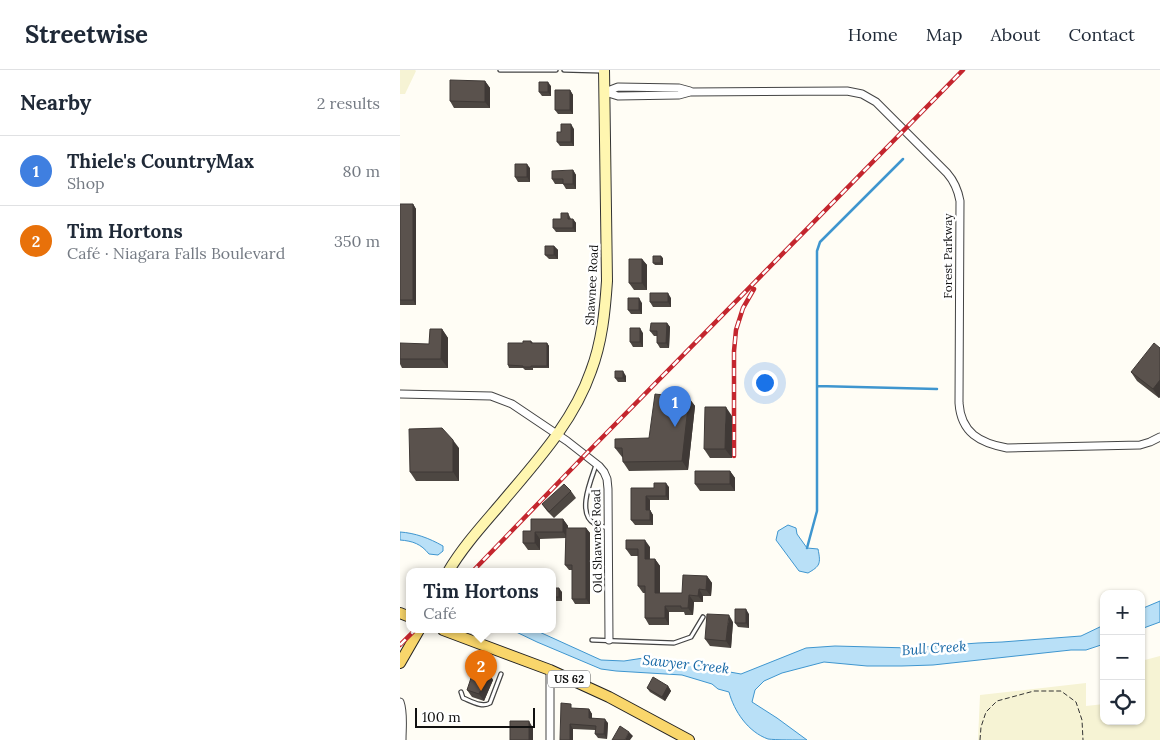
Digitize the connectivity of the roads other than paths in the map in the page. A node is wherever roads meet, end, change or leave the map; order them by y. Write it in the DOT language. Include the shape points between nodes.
graph roads {
  1 [pos="500,70"];
  2 [pos="556,70"];
  3 [pos="564,70"];
  4 [pos="604,70"];
  5 [pos="605,92"];
  6 [pos="400,394"];
  7 [pos="557,434"];
  8 [pos="1160,436"];
  9 [pos="596,464"];
  10 [pos="608,528"];
  11 [pos="451,568"];
  12 [pos="703,617"];
  13 [pos="417,633"];
  14 [pos="451,633"];
  15 [pos="592,640"];
  16 [pos="609,640"];
  17 [pos="400,663"];
  18 [pos="550,670"];
  19 [pos="501,674"];
  20 [pos="461,692"];
  21 [pos="400,702"];
  22 [pos="402,740"];
  23 [pos="550,740"];
  24 [pos="689,740"];
  1 -- 2 [label="lane"];
  3 -- 4 [label="lane"];
  4 -- 5 [label="main road, Shawnee Road"];
  5 -- 7 [label="main road, Shawnee Road" via="606,281 603,324 591,372"];
  5 -- 8 [label="street, Forest Parkway" via="618,87 679,88 690,92 847,91 862,94 876,102 947,173 960,200 959,410 966,427 991,445 1007,448 1140,445"];
  6 -- 7 [label="street, Old Shawnee Road" via="491,396 512,404"];
  7 -- 9 [label="street, Old Shawnee Road"];
  7 -- 11 [label="main road, Shawnee Road"];
  9 -- 10 [label="street, Old Shawnee Road" via="607,479"];
  9 -- 10 [label="lane" via="586,508 594,524"];
  10 -- 16 [label="street, Old Shawnee Road"];
  12 -- 16 [label="lane" via="691,637 674,643"];
  13 -- 17 [label="main road"];
  14 -- 18 [label="main road, US 62"];
  15 -- 16 [label="lane"];
  18 -- 23 [label="street"];
  18 -- 24 [label="main road, US 62"];
  19 -- 20 [label="lane" via="488,705 463,698"];
  21 -- 22 [label="street"];
}
